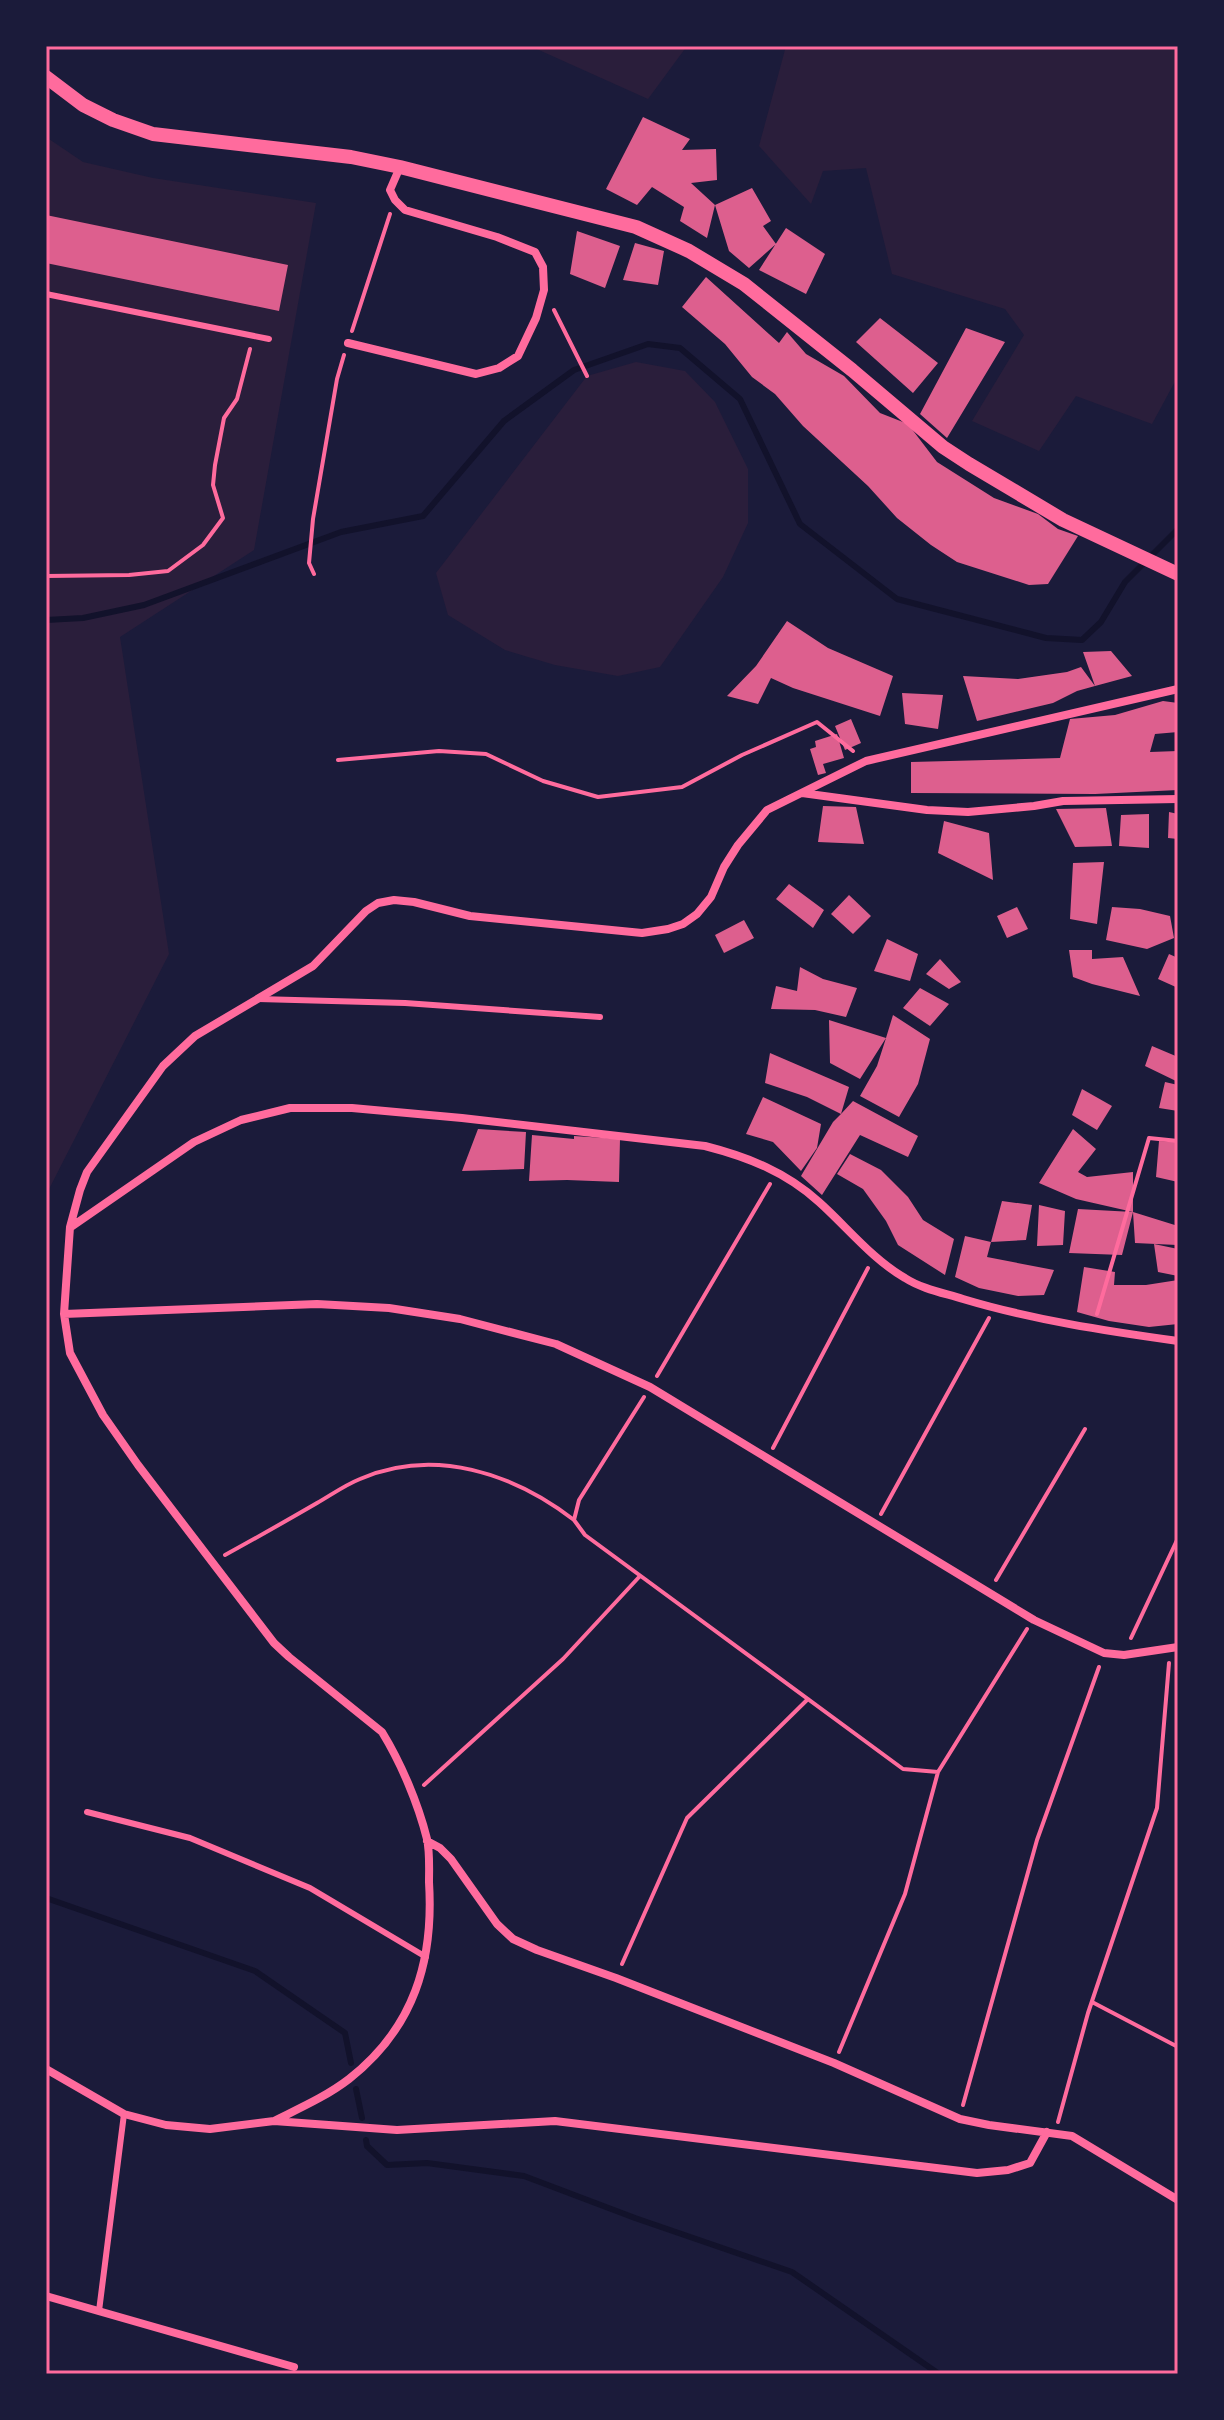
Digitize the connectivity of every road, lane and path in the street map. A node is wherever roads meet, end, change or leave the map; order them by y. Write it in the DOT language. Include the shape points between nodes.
graph roads {
  1 [pos="46,77"];
  2 [pos="400,167"];
  3 [pos="395,200"];
  4 [pos="46,294"];
  5 [pos="564,331"];
  6 [pos="253,336"];
  7 [pos="269,339"];
  8 [pos="348,343"];
  9 [pos="587,376"];
  10 [pos="314,574"];
  11 [pos="1178,574"];
  12 [pos="46,576"];
  13 [pos="1178,689"];
  14 [pos="338,760"];
  15 [pos="866,761"];
  16 [pos="801,793"];
  17 [pos="1178,799"];
  18 [pos="258,999"];
  19 [pos="600,1017"];
  20 [pos="1178,1141"];
  21 [pos="777,1171"];
  22 [pos="70,1227"];
  23 [pos="875,1256"];
  24 [pos="994,1309"];
  25 [pos="64,1314"];
  26 [pos="1093,1328"];
  27 [pos="1178,1341"];
  28 [pos="650,1387"];
  29 [pos="1085,1429"];
  30 [pos="768,1457"];
  31 [pos="574,1520"];
  32 [pos="876,1523"];
  33 [pos="1178,1538"];
  34 [pos="213,1562"];
  35 [pos="640,1576"];
  36 [pos="988,1593"];
  37 [pos="1034,1620"];
  38 [pos="1174,1648"];
  39 [pos="1104,1653"];
  40 [pos="1124,1655"];
  41 [pos="808,1699"];
  42 [pos="938,1772"];
  43 [pos="412,1796"];
  44 [pos="87,1812"];
  45 [pos="427,1841"];
  46 [pos="426,1957"];
  47 [pos="616,1978"];
  48 [pos="1092,2002"];
  49 [pos="1178,2047"];
  50 [pos="834,2063"];
  51 [pos="46,2069"];
  52 [pos="124,2114"];
  53 [pos="960,2119"];
  54 [pos="274,2121"];
  55 [pos="1051,2132"];
  56 [pos="1178,2200"];
  57 [pos="46,2296"];
  58 [pos="99,2311"];
  59 [pos="294,2367"];
  1 -- 2 [label="street" via="83,105 153,134"];
  2 -- 3 [label="street" via="390,190"];
  2 -- 11 [label="street" via="636,227 689,251 744,284 943,447 1063,520"];
  3 -- 8 [label="path"];
  3 -- 8 [label="street" via="405,210 535,252 543,267 544,290 536,318 518,356 476,374"];
  4 -- 6 [label="lane"];
  5 -- 9 [label="path"];
  6 -- 7 [label="lane"];
  6 -- 12 [label="path" via="240,390 220,435 213,485 223,518 211,536 168,571"];
  8 -- 10 [label="path" via="313,519 309,563"];
  13 -- 15 [label="street"];
  14 -- 15 [label="path" via="439,751 486,754 543,781 598,797 682,787 817,722"];
  15 -- 16 [label="street"];
  16 -- 17 [label="street" via="968,812 1063,801"];
  16 -- 18 [label="street" via="767,810 738,845 711,897 676,927 642,933 470,916 394,900 366,911 313,966"];
  18 -- 19 [label="lane"];
  18 -- 22 [label="street" via="195,1036 163,1066 87,1172"];
  20 -- 26 [label="path" via="1149,1138"];
  21 -- 22 [label="street" via="705,1146 462,1118 290,1108 241,1120 194,1142"];
  21 -- 23 [label="street" via="817,1200"];
  21 -- 28 [label="path"];
  22 -- 25 [label="street"];
  23 -- 24 [label="street" via="907,1280"];
  23 -- 30 [label="path"];
  24 -- 26 [label="street"];
  24 -- 32 [label="path"];
  25 -- 28 [label="street" via="317,1304 389,1308 460,1319 556,1344"];
  25 -- 34 [label="street" via="70,1353 103,1415"];
  26 -- 27 [label="street"];
  28 -- 30 [label="street"];
  28 -- 31 [label="path" via="579,1500"];
  29 -- 36 [label="path"];
  30 -- 32 [label="street"];
  31 -- 34 [label="path" via="505,1479 462,1466 405,1467 361,1479"];
  31 -- 35 [label="path" via="585,1535"];
  32 -- 36 [label="street"];
  33 -- 40 [label="path"];
  34 -- 43 [label="street" via="274,1643 382,1732"];
  35 -- 41 [label="path"];
  35 -- 43 [label="path" via="563,1659"];
  36 -- 37 [label="street"];
  37 -- 39 [label="street"];
  37 -- 42 [label="path"];
  38 -- 40 [label="street"];
  38 -- 48 [label="path" via="1157,1808"];
  39 -- 40 [label="street"];
  39 -- 53 [label="path" via="1037,1840"];
  41 -- 42 [label="path" via="903,1769"];
  41 -- 47 [label="path" via="687,1818"];
  42 -- 50 [label="path" via="905,1894"];
  43 -- 45 [label="street"];
  44 -- 46 [label="lane" via="190,1838 310,1888"];
  45 -- 46 [label="street"];
  45 -- 47 [label="street" via="451,1859 513,1939"];
  46 -- 54 [label="street" via="400,2023 376,2052 350,2078"];
  47 -- 50 [label="street"];
  48 -- 49 [label="path"];
  48 -- 55 [label="path"];
  50 -- 53 [label="street"];
  51 -- 52 [label="street"];
  52 -- 54 [label="street" via="210,2129"];
  52 -- 58 [label="lane"];
  53 -- 55 [label="street"];
  54 -- 55 [label="street" via="393,2130 555,2121 977,2173 1030,2163"];
  55 -- 56 [label="street" via="1072,2136"];
  57 -- 58 [label="street"];
  58 -- 59 [label="street"];
}
